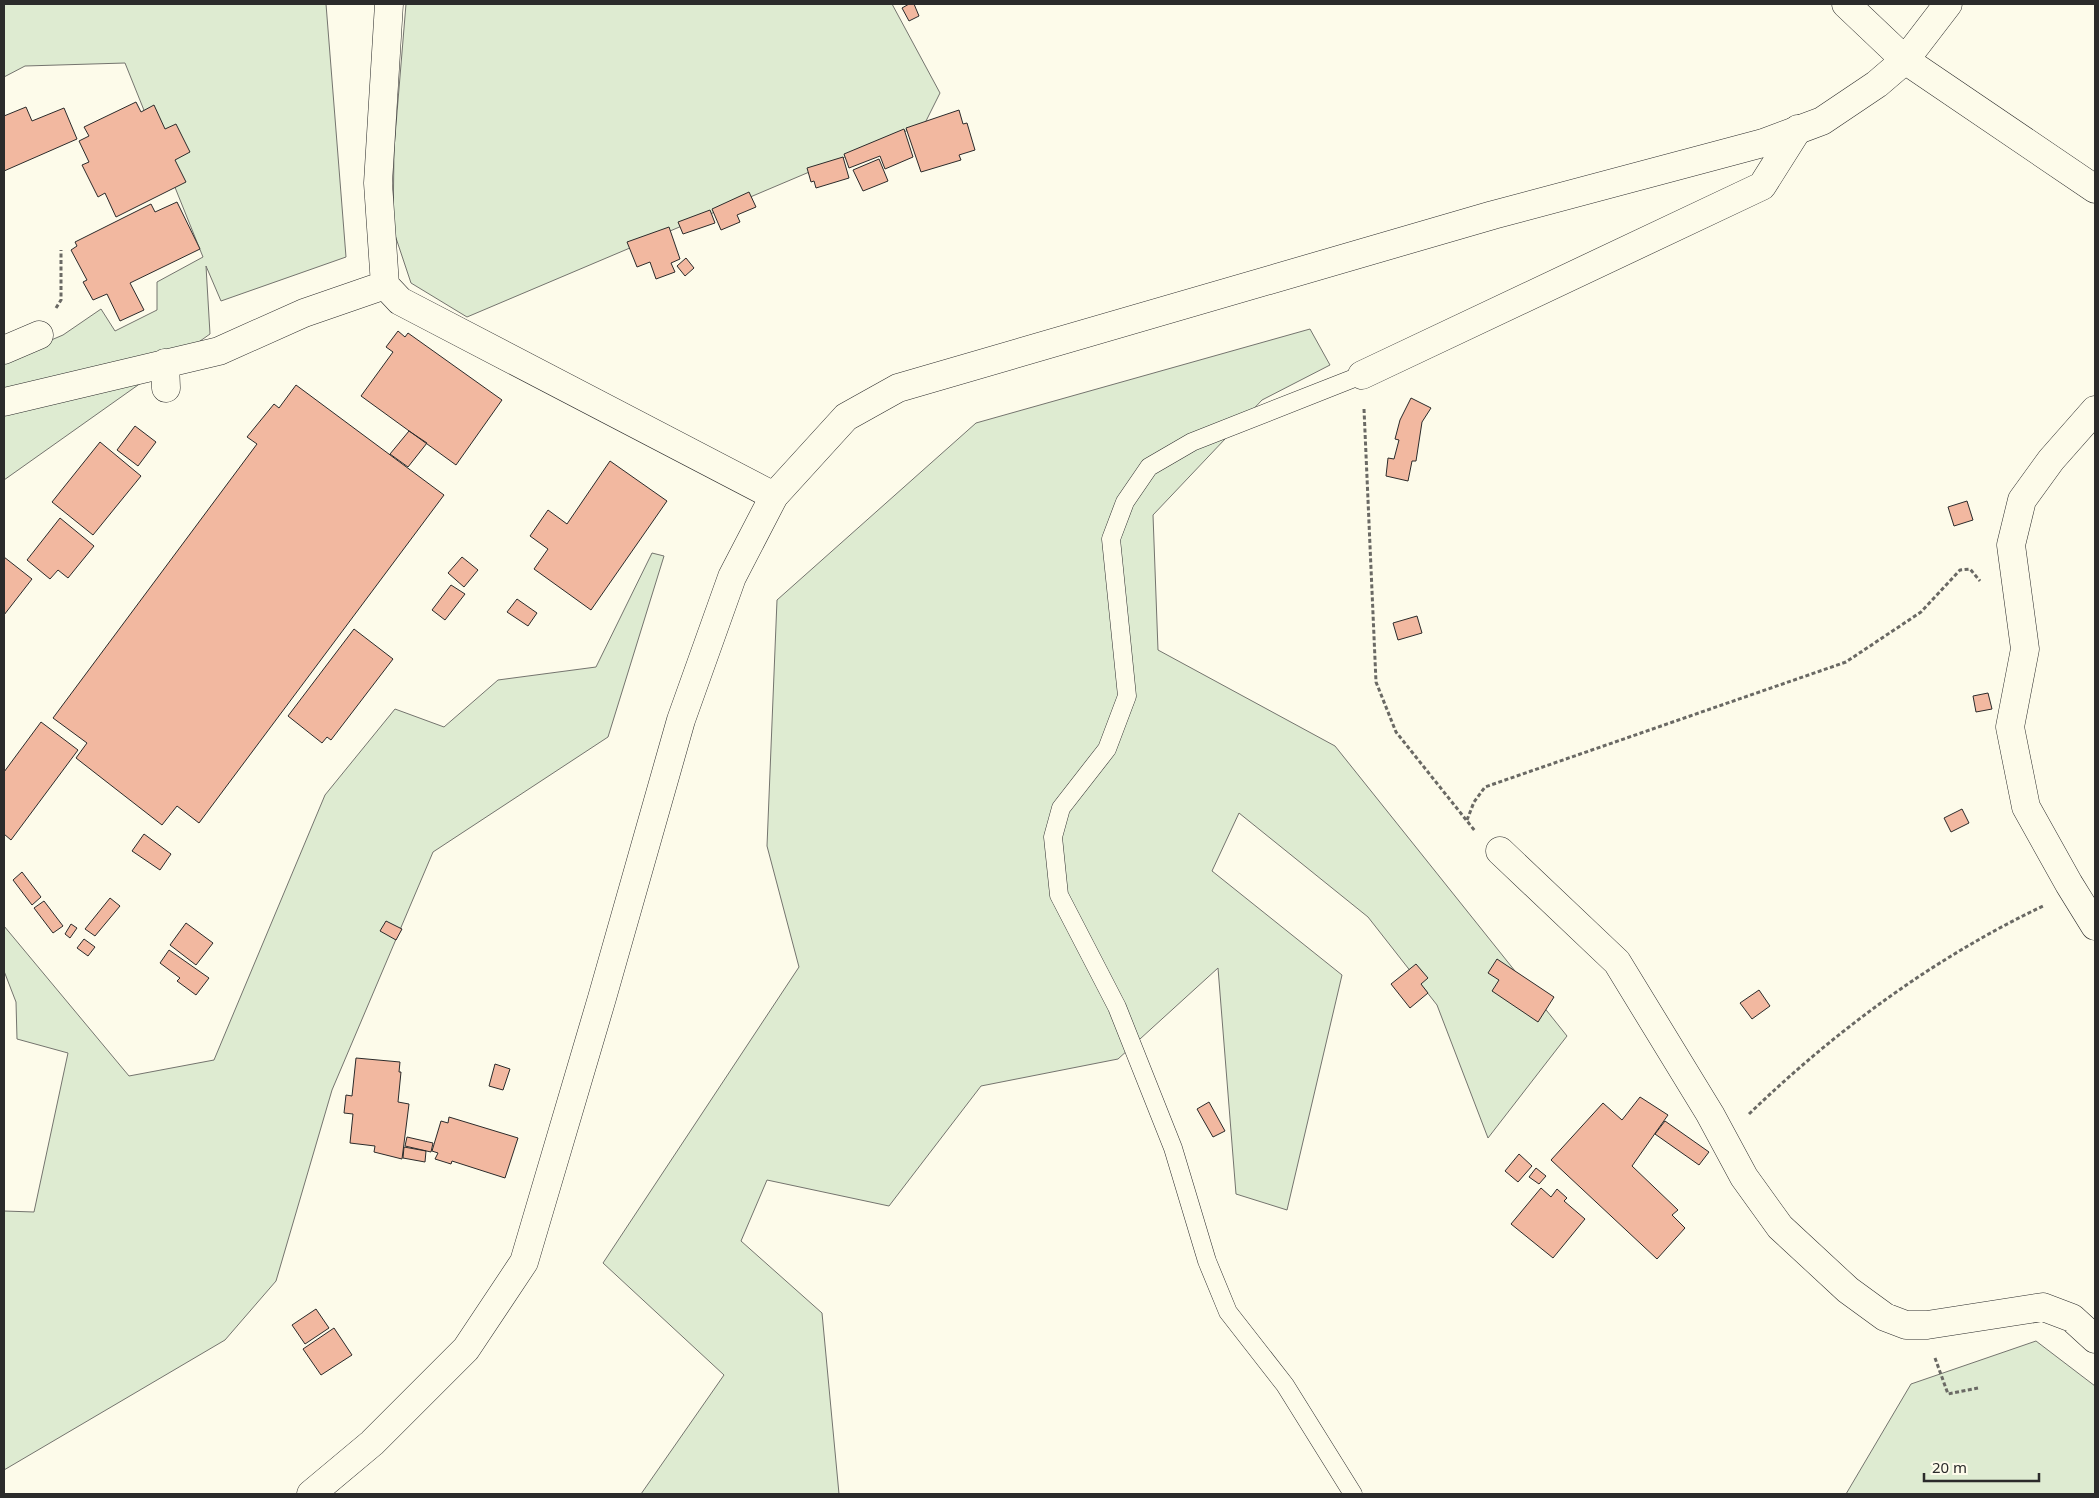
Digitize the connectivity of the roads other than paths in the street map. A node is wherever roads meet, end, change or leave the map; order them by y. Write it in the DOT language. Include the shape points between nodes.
graph roads {
  1 [pos="1846,4"];
  2 [pos="1948,4"];
  3 [pos="385,6"];
  4 [pos="1905,60"];
  5 [pos="1798,129"];
  6 [pos="2095,188"];
  7 [pos="385,285"];
  8 [pos="39,335"];
  9 [pos="4,350"];
  10 [pos="1362,375"];
  11 [pos="4,402"];
  12 [pos="2095,410"];
  13 [pos="774,496"];
  14 [pos="1500,851"];
  15 [pos="2095,926"];
  16 [pos="2095,1338"];
  17 [pos="311,1494"];
  18 [pos="1353,1494"];
  1 -- 4 [label="street"];
  2 -- 4 [label="street"];
  3 -- 7 [label="street" via="378,183"];
  4 -- 5 [label="street" via="1877,84 1822,120"];
  4 -- 6 [label="street"];
  5 -- 10 [label="street" via="1762,186"];
  5 -- 13 [label="street" via="1763,143 1493,215 898,388 846,417"];
  7 -- 11 [label="street" via="304,313 166,375"];
  7 -- 13 [label="street" via="400,301"];
  8 -- 9 [label="street"];
  10 -- 18 [label="lane" via="1192,442 1149,467 1125,502 1111,539 1127,696 1107,749 1061,808 1053,837 1059,895 1117,1007 1173,1148 1207,1261 1228,1312 1285,1385"];
  12 -- 15 [label="street" via="2051,460 2022,500 2012,546 2025,649 2010,727 2026,806"];
  13 -- 17 [label="street" via="732,578 681,720 524,1262 466,1349 372,1443"];
  14 -- 16 [label="street" via="1524,883 1617,962 1744,1177 1780,1228 1848,1290 1885,1317 1906,1325 2043,1307 2072,1318"];
}
